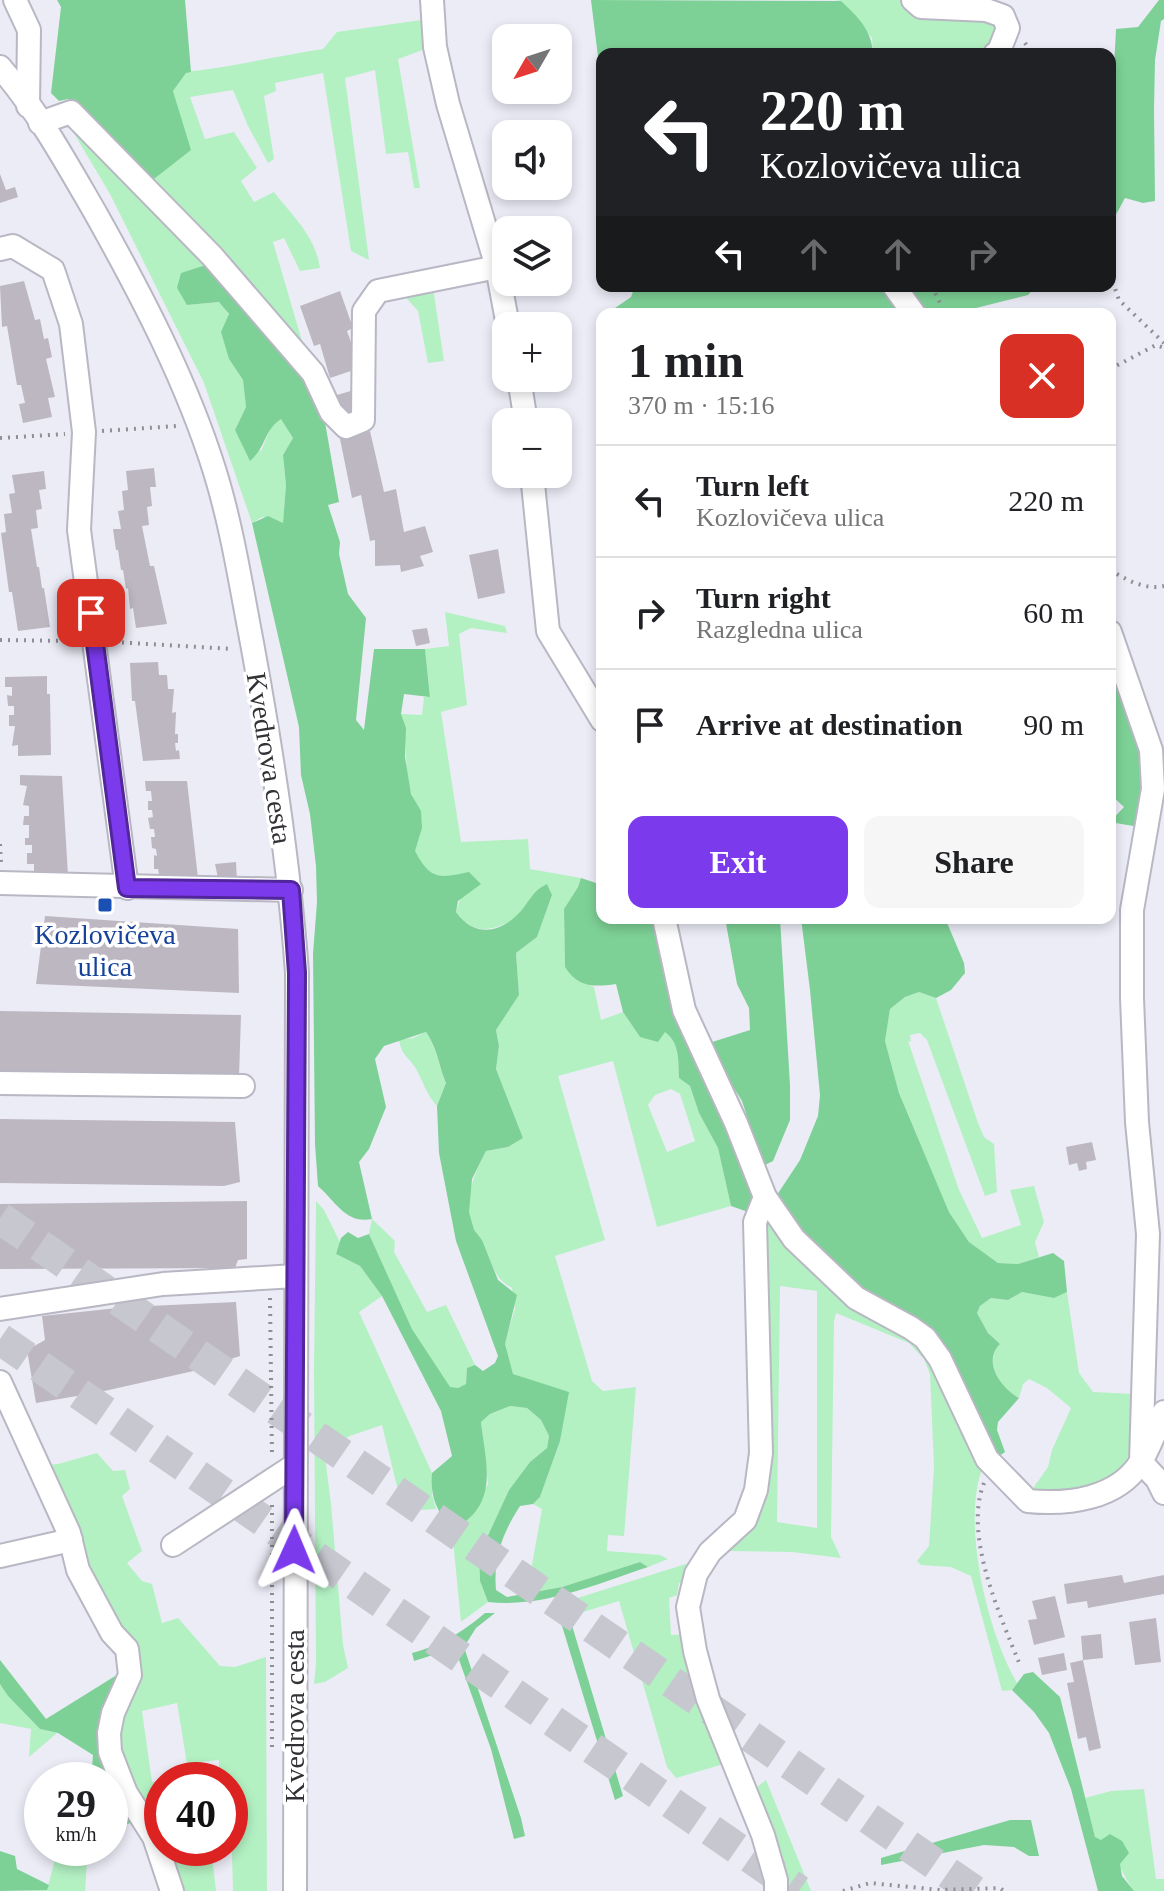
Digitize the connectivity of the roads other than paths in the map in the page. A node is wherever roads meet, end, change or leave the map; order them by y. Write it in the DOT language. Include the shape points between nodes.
graph roads {
  1 [pos="15,0"];
  2 [pos="432,0"];
  3 [pos="913,0"];
  4 [pos="1000,48"];
  5 [pos="0,67"];
  6 [pos="34,115"];
  7 [pos="0,249"];
  8 [pos="492,250"];
  9 [pos="492,268"];
  10 [pos="533,488"];
  11 [pos="1116,649"];
  12 [pos="596,710"];
  13 [pos="0,883"];
  14 [pos="127,888"];
  15 [pos="291,890"];
  16 [pos="665,924"];
  17 [pos="0,1083"];
  18 [pos="243,1086"];
  19 [pos="765,1197"];
  20 [pos="295,1276"];
  21 [pos="0,1309"];
  22 [pos="0,1382"];
  23 [pos="1164,1412"];
  24 [pos="1141,1462"];
  25 [pos="295,1465"];
  26 [pos="1164,1493"];
  27 [pos="71,1540"];
  28 [pos="173,1545"];
  29 [pos="0,1556"];
  30 [pos="172,1891"];
  31 [pos="295,1891"];
  32 [pos="776,1891"];
  1 -- 6 [label="street" via="29,30"];
  2 -- 8 [label="street" via="435,47 448,104"];
  3 -- 4 [label="street" via="921,7 986,10 1003,16 1008,28"];
  5 -- 6 [label="street, Kvedrova cesta"];
  6 -- 9 [label="street" via="71,112 222,268 313,373 331,412 346,427 363,420 364,311 378,291"];
  6 -- 15 [label="street, Kvedrova cesta" via="63,156 138,291 171,358 215,472 254,655"];
  7 -- 14 [label="street" via="13,246 53,270 71,324 84,432 79,530"];
  10 -- 12 [label="street" via="548,631"];
  11 -- 24 [label="street" via="1151,750 1153,789 1132,910 1137,1122 1148,1234"];
  13 -- 14 [label="street"];
  14 -- 15 [label="street"];
  15 -- 20 [label="street, Kvedrova cesta" via="297,973"];
  16 -- 19 [label="street" via="684,1010"];
  17 -- 18 [label="street"];
  19 -- 24 [label="street" via="794,1239 856,1298 925,1338 987,1459 1028,1501 1052,1503 1102,1493 1126,1481"];
  19 -- 32 [label="street" via="755,1222 761,1453 756,1490 745,1520 710,1552 696,1574 688,1607 708,1699 763,1835"];
  20 -- 21 [label="street" via="163,1284"];
  20 -- 25 [label="street, Kvedrova cesta"];
  22 -- 27 [label="street"];
  23 -- 24 [label="street"];
  24 -- 26 [label="street"];
  25 -- 28 [label="street"];
  25 -- 31 [label="street, Kvedrova cesta"];
  27 -- 29 [label="street"];
  27 -- 30 [label="street" via="95,1605 127,1649 130,1675 113,1713 110,1752 126,1793 154,1837"];
}
